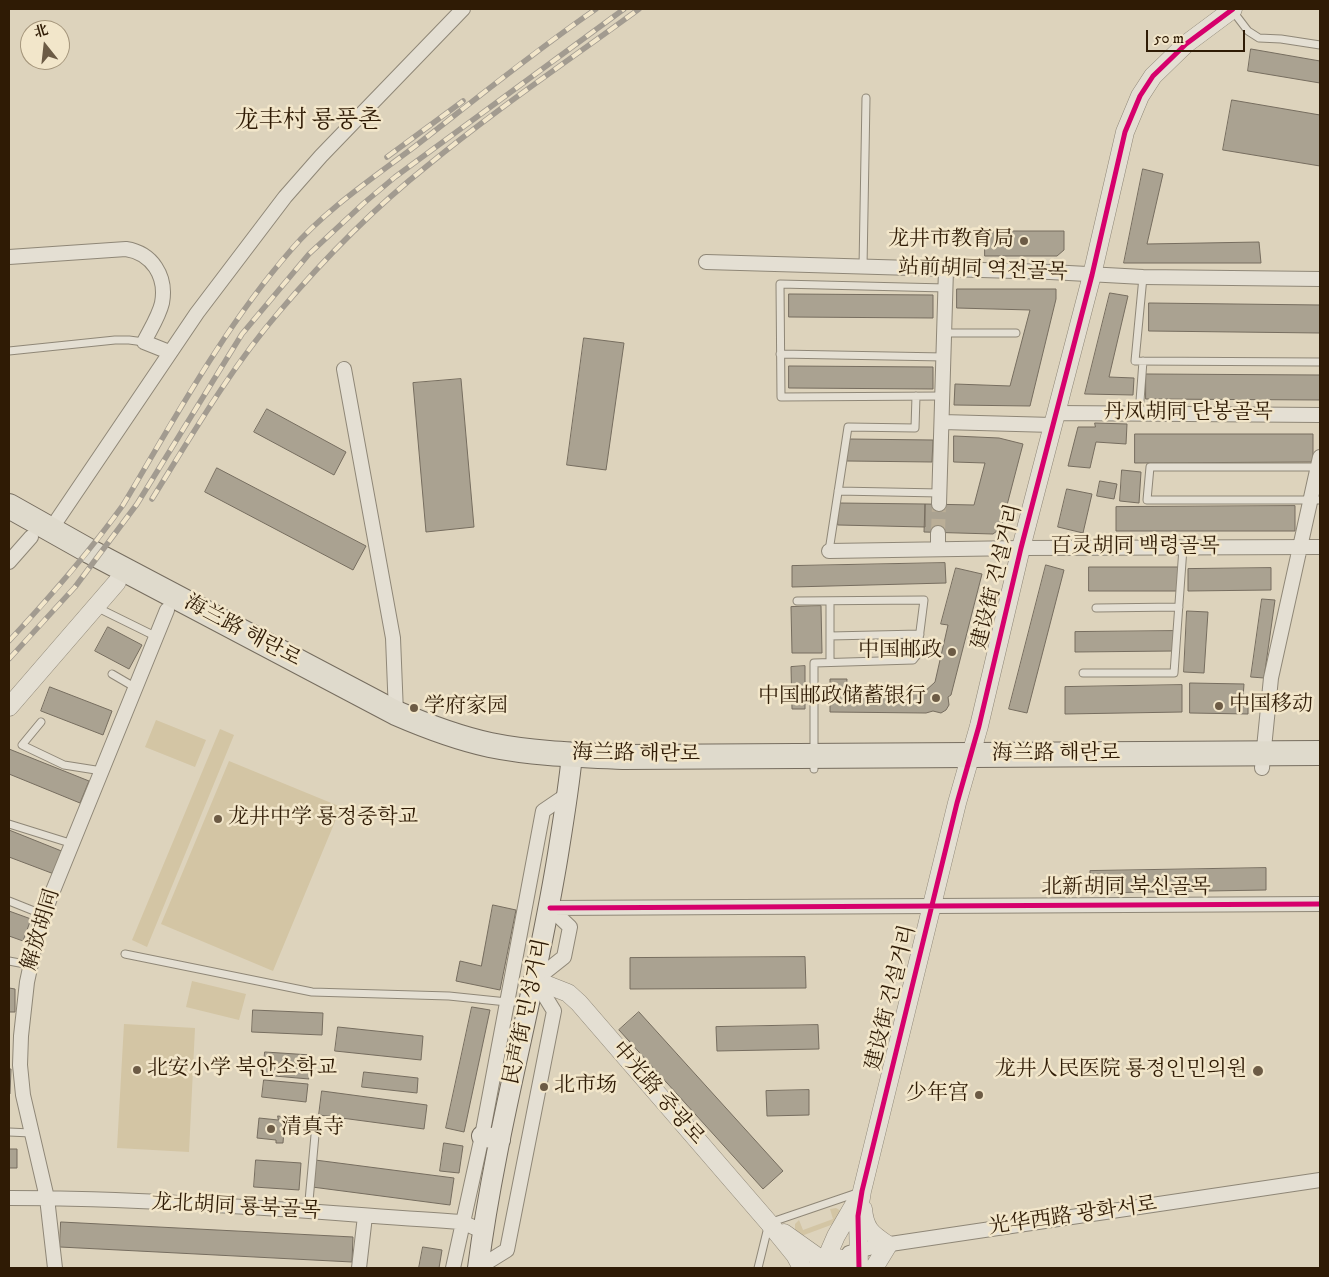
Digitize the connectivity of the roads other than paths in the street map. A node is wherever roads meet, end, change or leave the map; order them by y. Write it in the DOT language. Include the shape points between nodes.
graph roads {
  1 [pos="463,9"];
  2 [pos="1233,9"];
  3 [pos="1320,45"];
  4 [pos="866,98"];
  5 [pos="9,257"];
  6 [pos="706,262"];
  7 [pos="863,267"];
  8 [pos="946,269"];
  9 [pos="1092,275"];
  10 [pos="1143,278"];
  11 [pos="1320,278"];
  12 [pos="946,288"];
  13 [pos="944,333"];
  14 [pos="1016,333"];
  15 [pos="144,342"];
  16 [pos="9,351"];
  17 [pos="170,352"];
  18 [pos="780,354"];
  19 [pos="944,357"];
  20 [pos="1143,361"];
  21 [pos="1320,362"];
  22 [pos="344,368"];
  23 [pos="916,396"];
  24 [pos="942,396"];
  25 [pos="1139,414"];
  26 [pos="1320,414"];
  27 [pos="1054,419"];
  28 [pos="942,422"];
  29 [pos="1319,464"];
  30 [pos="838,491"];
  31 [pos="939,498"];
  32 [pos="1315,500"];
  33 [pos="9,506"];
  34 [pos="9,525"];
  35 [pos="41,533"];
  36 [pos="938,533"];
  37 [pos="1320,547"];
  38 [pos="1021,548"];
  39 [pos="1183,548"];
  40 [pos="1300,548"];
  41 [pos="938,550"];
  42 [pos="829,551"];
  43 [pos="9,562"];
  44 [pos="117,582"];
  45 [pos="830,601"];
  46 [pos="797,602"];
  47 [pos="96,607"];
  48 [pos="1179,607"];
  49 [pos="1096,608"];
  50 [pos="168,610"];
  51 [pos="920,634"];
  52 [pos="830,636"];
  53 [pos="157,637"];
  54 [pos="830,662"];
  55 [pos="1083,673"];
  56 [pos="112,674"];
  57 [pos="136,688"];
  58 [pos="9,707"];
  59 [pos="396,712"];
  60 [pos="41,722"];
  61 [pos="1320,753"];
  62 [pos="1263,761"];
  63 [pos="571,762"];
  64 [pos="968,762"];
  65 [pos="814,763"];
  66 [pos="1320,768"];
  67 [pos="102,771"];
  68 [pos="568,794"];
  69 [pos="9,824"];
  70 [pos="72,844"];
  71 [pos="9,901"];
  72 [pos="1320,904"];
  73 [pos="931,907"];
  74 [pos="550,908"];
  75 [pos="44,915"];
  76 [pos="124,954"];
  77 [pos="9,961"];
  78 [pos="30,965"];
  79 [pos="535,980"];
  80 [pos="507,1002"];
  81 [pos="530,1002"];
  82 [pos="9,1132"];
  83 [pos="31,1132"];
  84 [pos="315,1135"];
  85 [pos="491,1138"];
  86 [pos="1320,1180"];
  87 [pos="862,1191"];
  88 [pos="9,1198"];
  89 [pos="47,1198"];
  90 [pos="308,1212"];
  91 [pos="365,1216"];
  92 [pos="462,1222"];
  93 [pos="769,1223"];
  94 [pos="482,1231"];
  95 [pos="888,1245"];
  96 [pos="859,1250"];
  97 [pos="821,1262"];
  98 [pos="55,1268"];
  99 [pos="359,1268"];
  100 [pos="453,1268"];
  101 [pos="478,1268"];
  102 [pos="758,1268"];
  103 [pos="802,1268"];
  104 [pos="858,1268"];
  105 [pos="874,1268"];
  1 -- 17 [label="street" via="285,197"];
  2 -- 3 [label="lane" via="1248,31 1259,38"];
  2 -- 9 [label="street, 建设街 건설거리" via="1186,44 1153,76 1140,96 1125,132"];
  4 -- 7 [label="lane"];
  5 -- 15 [label="street" via="126,248 144,254 150,258 162,281 162,304"];
  6 -- 7 [label="street, 站前胡同 역전골목"];
  7 -- 8 [label="street, 站前胡同 역전골목"];
  8 -- 9 [label="street, 站前胡同 역전골목"];
  8 -- 12 [label="street"];
  9 -- 10 [label="street, 站前胡同 역전골목"];
  9 -- 27 [label="street, 建设街 건설거리"];
  10 -- 11 [label="street, 站前胡同 역전골목"];
  10 -- 20 [label="lane" via="1135,361"];
  12 -- 13 [label="street"];
  12 -- 18 [label="lane" via="780,284"];
  13 -- 14 [label="lane"];
  13 -- 19 [label="street"];
  15 -- 16 [label="lane" via="115,340"];
  15 -- 17 [label="street"];
  17 -- 35 [label="street" via="122,426"];
  18 -- 19 [label="lane"];
  18 -- 23 [label="lane" via="780,397"];
  19 -- 24 [label="street"];
  20 -- 21 [label="lane"];
  20 -- 25 [label="lane"];
  22 -- 59 [label="street" via="393,638"];
  23 -- 24 [label="lane"];
  23 -- 30 [label="lane" via="916,428 848,427"];
  24 -- 28 [label="street"];
  25 -- 26 [label="street, 丹凤胡同 단봉골목"];
  25 -- 27 [label="street, 丹凤胡同 단봉골목"];
  27 -- 28 [label="street, 丹凤胡同 단봉골목"];
  27 -- 38 [label="street, 建设街 건설거리"];
  28 -- 31 [label="street"];
  29 -- 32 [label="street"];
  29 -- 32 [label="lane" via="1150,468 1147,500"];
  30 -- 31 [label="lane"];
  30 -- 42 [label="lane"];
  32 -- 40 [label="street"];
  33 -- 35 [label="highway, 海兰路 해란로"];
  34 -- 35 [label="highway, 海兰路 해란로"];
  35 -- 43 [label="street"];
  35 -- 44 [label="highway, 海兰路 해란로" via="89,568"];
  35 -- 59 [label="highway, 海兰路 해란로" via="88,552"];
  36 -- 41 [label="street"];
  37 -- 40 [label="street, 百灵胡同 백령골목"];
  38 -- 39 [label="street, 百灵胡同 백령골목"];
  38 -- 41 [label="street, 百灵胡同 백령골목"];
  38 -- 64 [label="street, 建设街 건설거리"];
  39 -- 40 [label="street, 百灵胡同 백령골목"];
  39 -- 48 [label="lane"];
  40 -- 62 [label="street" via="1271,678"];
  41 -- 42 [label="street, 百灵胡同 백령골목"];
  44 -- 47 [label="street"];
  44 -- 50 [label="highway, 海兰路 해란로"];
  45 -- 46 [label="lane"];
  45 -- 51 [label="lane" via="924,600"];
  45 -- 52 [label="lane"];
  47 -- 53 [label="lane"];
  47 -- 58 [label="street"];
  48 -- 49 [label="lane"];
  48 -- 55 [label="lane" via="1174,673"];
  50 -- 53 [label="street, 解放胡同"];
  50 -- 63 [label="highway, 海兰路 해란로" via="426,741 533,766"];
  51 -- 52 [label="lane"];
  51 -- 54 [label="lane" via="917,655 913,660"];
  52 -- 54 [label="lane"];
  53 -- 57 [label="street, 解放胡同"];
  54 -- 65 [label="lane" via="814,663"];
  56 -- 57 [label="lane"];
  57 -- 67 [label="street, 解放胡同"];
  59 -- 63 [label="highway, 海兰路 해란로" via="490,745"];
  60 -- 67 [label="lane" via="22,745 64,765"];
  61 -- 62 [label="highway, 海兰路 해란로"];
  62 -- 64 [label="highway, 海兰路 해란로"];
  62 -- 66 [label="highway, 海兰路 해란로"];
  63 -- 65 [label="highway, 海兰路 해란로" via="623,757"];
  63 -- 68 [label="main road, 民声街 민성거리"];
  64 -- 65 [label="highway, 海兰路 해란로"];
  64 -- 73 [label="street, 建设街 건설거리"];
  67 -- 70 [label="street, 解放胡同"];
  68 -- 74 [label="main road, 民声街 민성거리"];
  68 -- 80 [label="street" via="543,811"];
  69 -- 70 [label="lane"];
  70 -- 75 [label="street, 解放胡同"];
  71 -- 75 [label="lane"];
  72 -- 73 [label="street, 北新胡同 북신골목"];
  73 -- 74 [label="street, 北新胡同 북신골목"];
  73 -- 87 [label="street, 建设街 건설거리"];
  74 -- 79 [label="main road, 民声街 민성거리"];
  75 -- 78 [label="street, 解放胡同"];
  76 -- 80 [label="lane" via="312,992 449,996"];
  77 -- 78 [label="lane"];
  78 -- 83 [label="street, 解放胡同" via="17,1060"];
  79 -- 81 [label="main road, 民声街 민성거리"];
  79 -- 93 [label="street, 中光路 중광로" via="568,993 579,1003"];
  79 -- 101 [label="street" via="554,1011 507,1250"];
  80 -- 81 [label="lane"];
  80 -- 85 [label="street"];
  81 -- 85 [label="main road, 民声街 민성거리"];
  82 -- 83 [label="lane"];
  83 -- 89 [label="street, 解放胡同"];
  84 -- 90 [label="lane"];
  85 -- 92 [label="street"];
  85 -- 94 [label="main road, 民声街 민성거리"];
  86 -- 95 [label="street, 光华西路 광화서로"];
  87 -- 93 [label="lane"];
  87 -- 95 [label="street" via="867,1228"];
  87 -- 96 [label="street" via="858,1216"];
  87 -- 97 [label="street"];
  88 -- 89 [label="street, 龙北胡同 룡북골목"];
  89 -- 90 [label="street, 龙北胡同 룡북골목"];
  89 -- 98 [label="street, 解放胡同"];
  90 -- 91 [label="street, 龙北胡同 룡북골목"];
  91 -- 92 [label="street, 龙北胡同 룡북골목"];
  91 -- 99 [label="street"];
  92 -- 94 [label="street"];
  92 -- 100 [label="street"];
  93 -- 97 [label="street, 中光路 중광로"];
  93 -- 102 [label="lane"];
  93 -- 103 [label="street, 中光路 중광로"];
  94 -- 101 [label="main road, 民声街 민성거리"];
  95 -- 96 [label="street, 光华西路 광화서로"];
  95 -- 105 [label="street"];
  96 -- 97 [label="street, 光华西路 광화서로"];
  96 -- 104 [label="street"];
  97 -- 104 [label="street" via="845,1259"];
}
